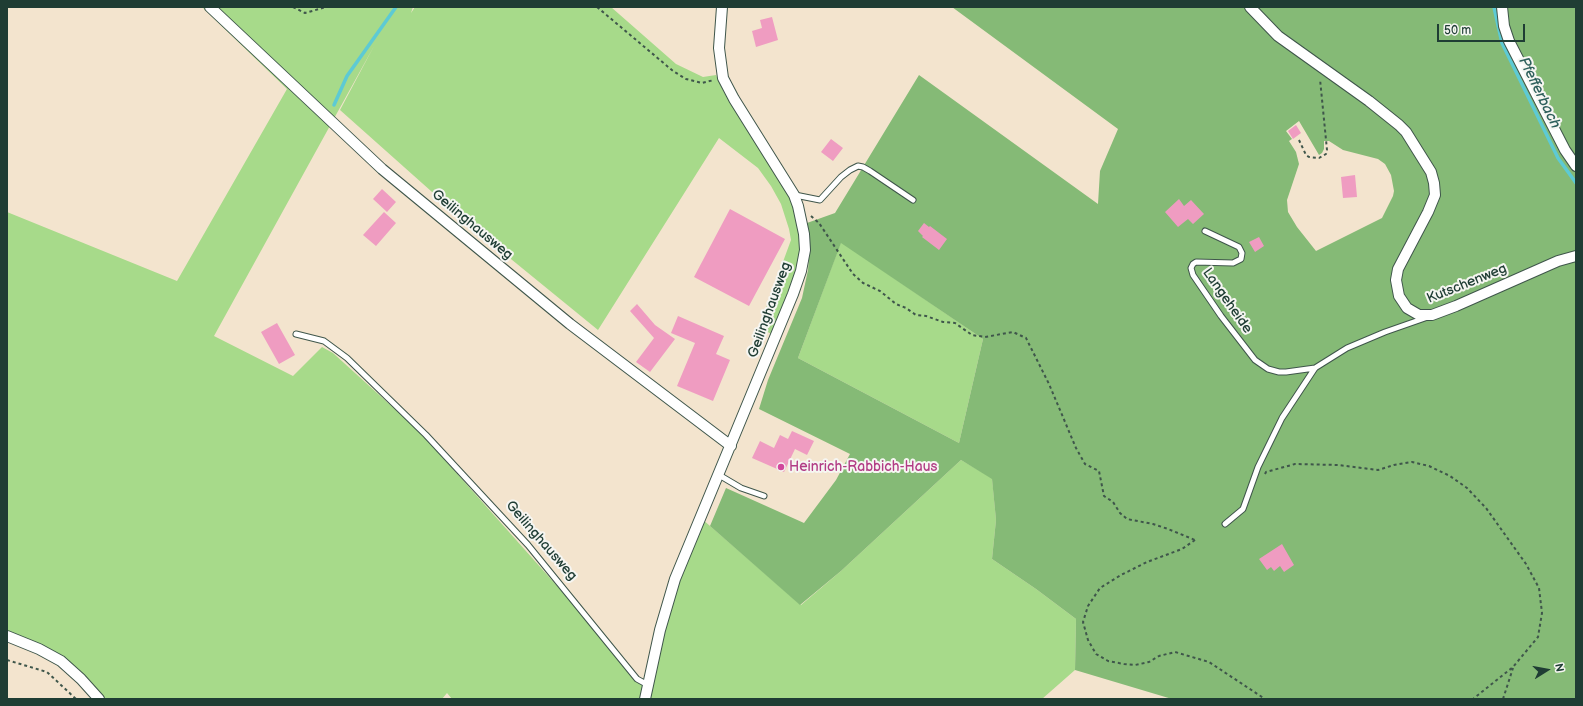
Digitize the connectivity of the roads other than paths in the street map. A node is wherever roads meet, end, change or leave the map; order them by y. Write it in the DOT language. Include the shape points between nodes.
graph roads {
  1 [pos="210,7"];
  2 [pos="722,7"];
  3 [pos="1250,7"];
  4 [pos="1502,7"];
  5 [pos="1576,166"];
  6 [pos="794,195"];
  7 [pos="913,200"];
  8 [pos="1205,231"];
  9 [pos="1576,256"];
  10 [pos="1432,315"];
  11 [pos="296,334"];
  12 [pos="1315,368"];
  13 [pos="731,446"];
  14 [pos="719,475"];
  15 [pos="764,496"];
  16 [pos="1225,524"];
  17 [pos="7,636"];
  18 [pos="648,685"];
  19 [pos="99,699"];
  20 [pos="645,699"];
  1 -- 13 [label="street, Geilinghausweg" via="382,169 570,324"];
  2 -- 6 [label="street, Geilinghausweg" via="719,48 723,78"];
  3 -- 10 [label="street, Kutschenweg" via="1278,36 1400,125 1431,172 1435,195 1398,269 1396,280 1399,296 1407,308 1419,315"];
  4 -- 5 [label="street" via="1508,41 1565,150"];
  6 -- 7 [label="lane" via="820,200 841,177 858,166 864,167"];
  6 -- 13 [label="street, Geilinghausweg" via="804,234 805,250 801,271"];
  8 -- 12 [label="lane, Langeheide" via="1239,247 1242,260 1236,263 1193,264 1195,279 1255,360 1268,369 1279,372"];
  9 -- 10 [label="street, Kutschenweg" via="1558,261"];
  10 -- 12 [label="lane, Langeheide" via="1360,342"];
  11 -- 18 [label="lane, Geilinghausweg" via="324,341 347,358 426,435 528,545 637,678"];
  12 -- 16 [label="lane, Langeheide" via="1282,418 1258,467 1243,509"];
  13 -- 14 [label="street, Geilinghausweg"];
  14 -- 15 [label="lane" via="741,488"];
  14 -- 18 [label="street, Geilinghausweg" via="675,579"];
  17 -- 19 [label="street" via="61,661"];
  18 -- 20 [label="street, Geilinghausweg"];
}
